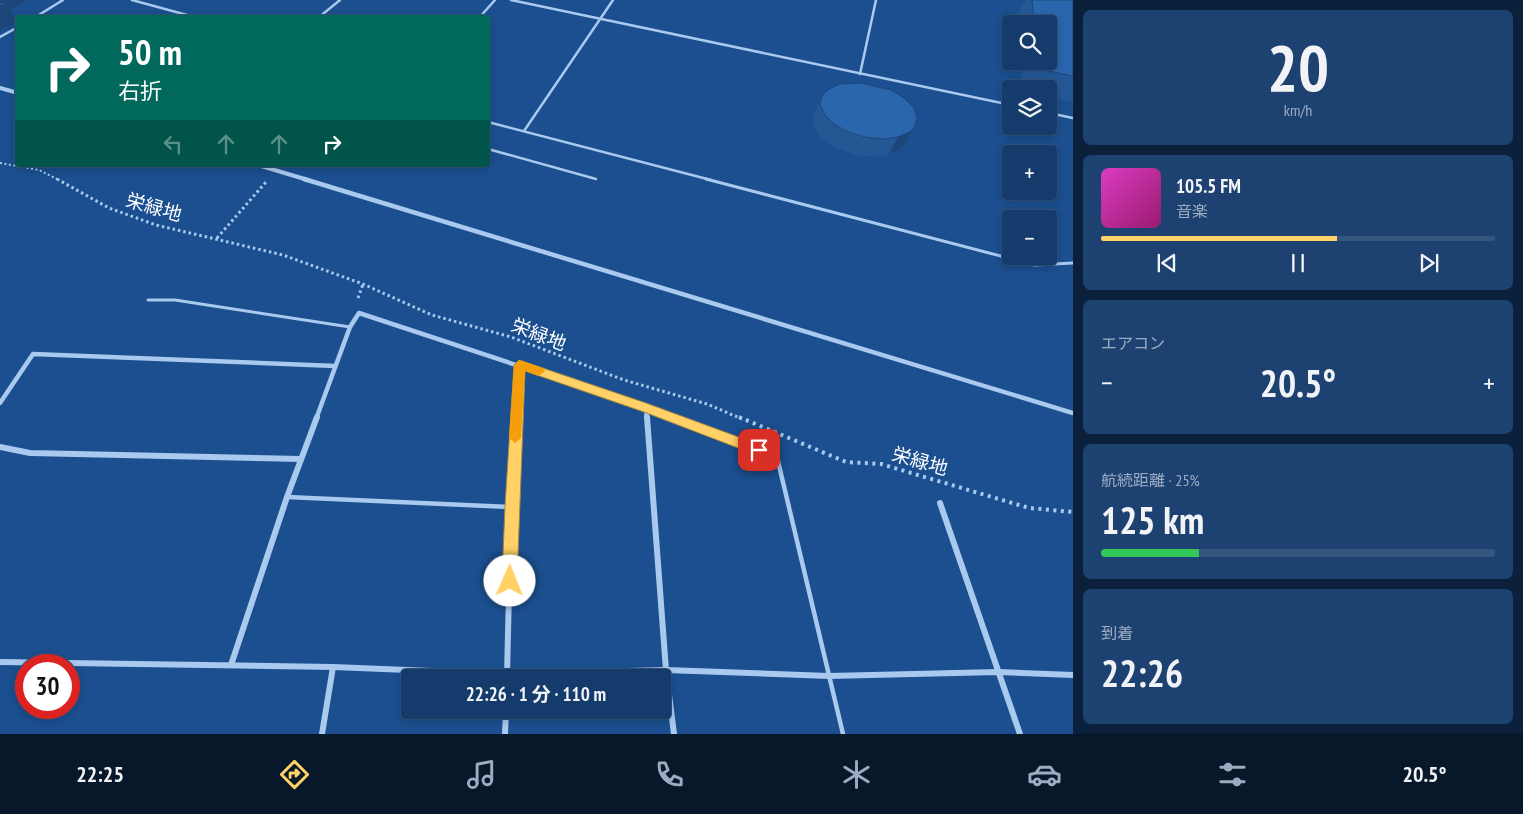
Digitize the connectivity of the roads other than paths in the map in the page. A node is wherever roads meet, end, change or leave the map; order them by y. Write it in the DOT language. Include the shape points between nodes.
graph roads {
  1 [pos="63,0"];
  2 [pos="132,0"];
  3 [pos="340,0"];
  4 [pos="495,0"];
  5 [pos="511,0"];
  6 [pos="613,0"];
  7 [pos="876,0"];
  8 [pos="39,15"];
  9 [pos="187,15"];
  10 [pos="322,15"];
  11 [pos="482,15"];
  12 [pos="600,18"];
  13 [pos="15,29"];
  14 [pos="0,38"];
  15 [pos="860,74"];
  16 [pos="0,88"];
  17 [pos="15,92"];
  18 [pos="1002,103"];
  19 [pos="1057,115"];
  20 [pos="1073,118"];
  21 [pos="490,122"];
  22 [pos="1073,122"];
  23 [pos="524,131"];
  24 [pos="490,150"];
  25 [pos="266,167"];
  26 [pos="596,179"];
  27 [pos="1073,263"];
  28 [pos="148,300"];
  29 [pos="350,327"];
  30 [pos="519,365"];
  31 [pos="335,366"];
  32 [pos="0,403"];
  33 [pos="646,408"];
  34 [pos="1073,413"];
  35 [pos="0,447"];
  36 [pos="301,459"];
  37 [pos="287,497"];
  38 [pos="940,503"];
  39 [pos="511,506"];
  40 [pos="0,662"];
  41 [pos="231,665"];
  42 [pos="334,667"];
  43 [pos="507,669"];
  44 [pos="666,669"];
  45 [pos="401,670"];
  46 [pos="671,670"];
  47 [pos="998,672"];
  48 [pos="1073,675"];
  49 [pos="829,676"];
  50 [pos="671,710"];
  51 [pos="506,719"];
  52 [pos="322,734"];
  53 [pos="505,734"];
  54 [pos="674,734"];
  55 [pos="843,734"];
  56 [pos="1020,734"];
  1 -- 8 [label="lane"];
  2 -- 9 [label="lane"];
  3 -- 10 [label="lane"];
  4 -- 11 [label="lane"];
  5 -- 12 [label="lane"];
  6 -- 12 [label="lane"];
  7 -- 15 [label="lane"];
  12 -- 15 [label="lane"];
  12 -- 23 [label="lane"];
  13 -- 14 [label="lane"];
  15 -- 18 [label="lane"];
  16 -- 17 [label="street"];
  19 -- 20 [label="lane"];
  20 -- 22 [label="lane"];
  21 -- 23 [label="lane"];
  23 -- 27 [label="lane" via="1035,265"];
  24 -- 26 [label="lane"];
  25 -- 34 [label="street"];
  28 -- 29 [label="lane" via="174,300"];
  29 -- 30 [label="street" via="359,314"];
  29 -- 31 [label="street"];
  30 -- 33 [label="street"];
  30 -- 39 [label="street"];
  31 -- 32 [label="street" via="33,354"];
  31 -- 36 [label="street"];
  33 -- 44 [label="street"];
  33 -- 49 [label="lane" via="777,457"];
  35 -- 36 [label="street" via="30,453"];
  36 -- 37 [label="street"];
  37 -- 39 [label="lane"];
  37 -- 41 [label="street"];
  38 -- 47 [label="street"];
  39 -- 43 [label="street"];
  40 -- 41 [label="street"];
  41 -- 42 [label="street"];
  42 -- 45 [label="street"];
  42 -- 52 [label="street"];
  46 -- 49 [label="street"];
  47 -- 48 [label="street"];
  47 -- 49 [label="street"];
  47 -- 56 [label="street"];
  49 -- 55 [label="lane"];
  50 -- 54 [label="street"];
  51 -- 53 [label="street"];
}
